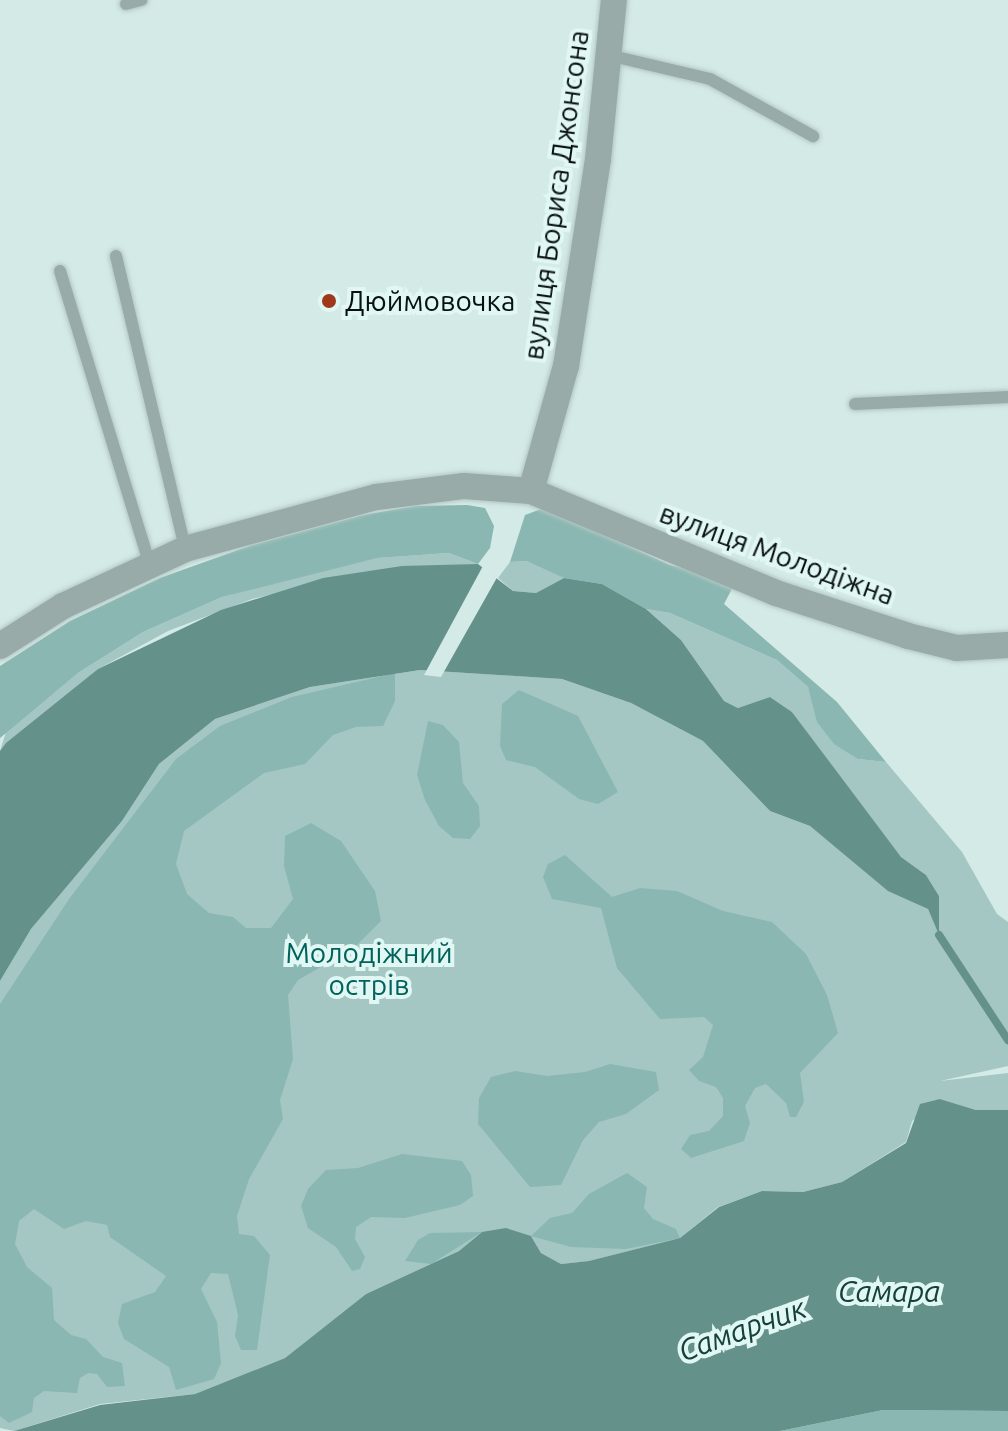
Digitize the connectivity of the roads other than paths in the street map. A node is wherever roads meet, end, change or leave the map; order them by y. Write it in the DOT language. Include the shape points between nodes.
graph roads {
  1 [pos="141,0"];
  2 [pos="614,0"];
  3 [pos="126,4"];
  4 [pos="608,55"];
  5 [pos="813,136"];
  6 [pos="116,256"];
  7 [pos="60,271"];
  8 [pos="1008,397"];
  9 [pos="855,404"];
  10 [pos="531,491"];
  11 [pos="185,549"];
  12 [pos="149,563"];
  13 [pos="1008,645"];
  14 [pos="0,646"];
  1 -- 3 [label="lane"];
  2 -- 4 [label="street, вулиця Бориса Джонсона"];
  4 -- 5 [label="lane" via="710,79"];
  4 -- 10 [label="street, вулиця Бориса Джонсона" via="566,366"];
  6 -- 11 [label="lane"];
  7 -- 12 [label="lane"];
  8 -- 9 [label="lane"];
  10 -- 11 [label="street, вулиця Молодіжна" via="464,486 377,497"];
  10 -- 13 [label="street, вулиця Молодіжна" via="776,593 908,636 957,648"];
  11 -- 12 [label="street, вулиця Молодіжна"];
  12 -- 14 [label="street, вулиця Молодіжна" via="63,606"];
}
